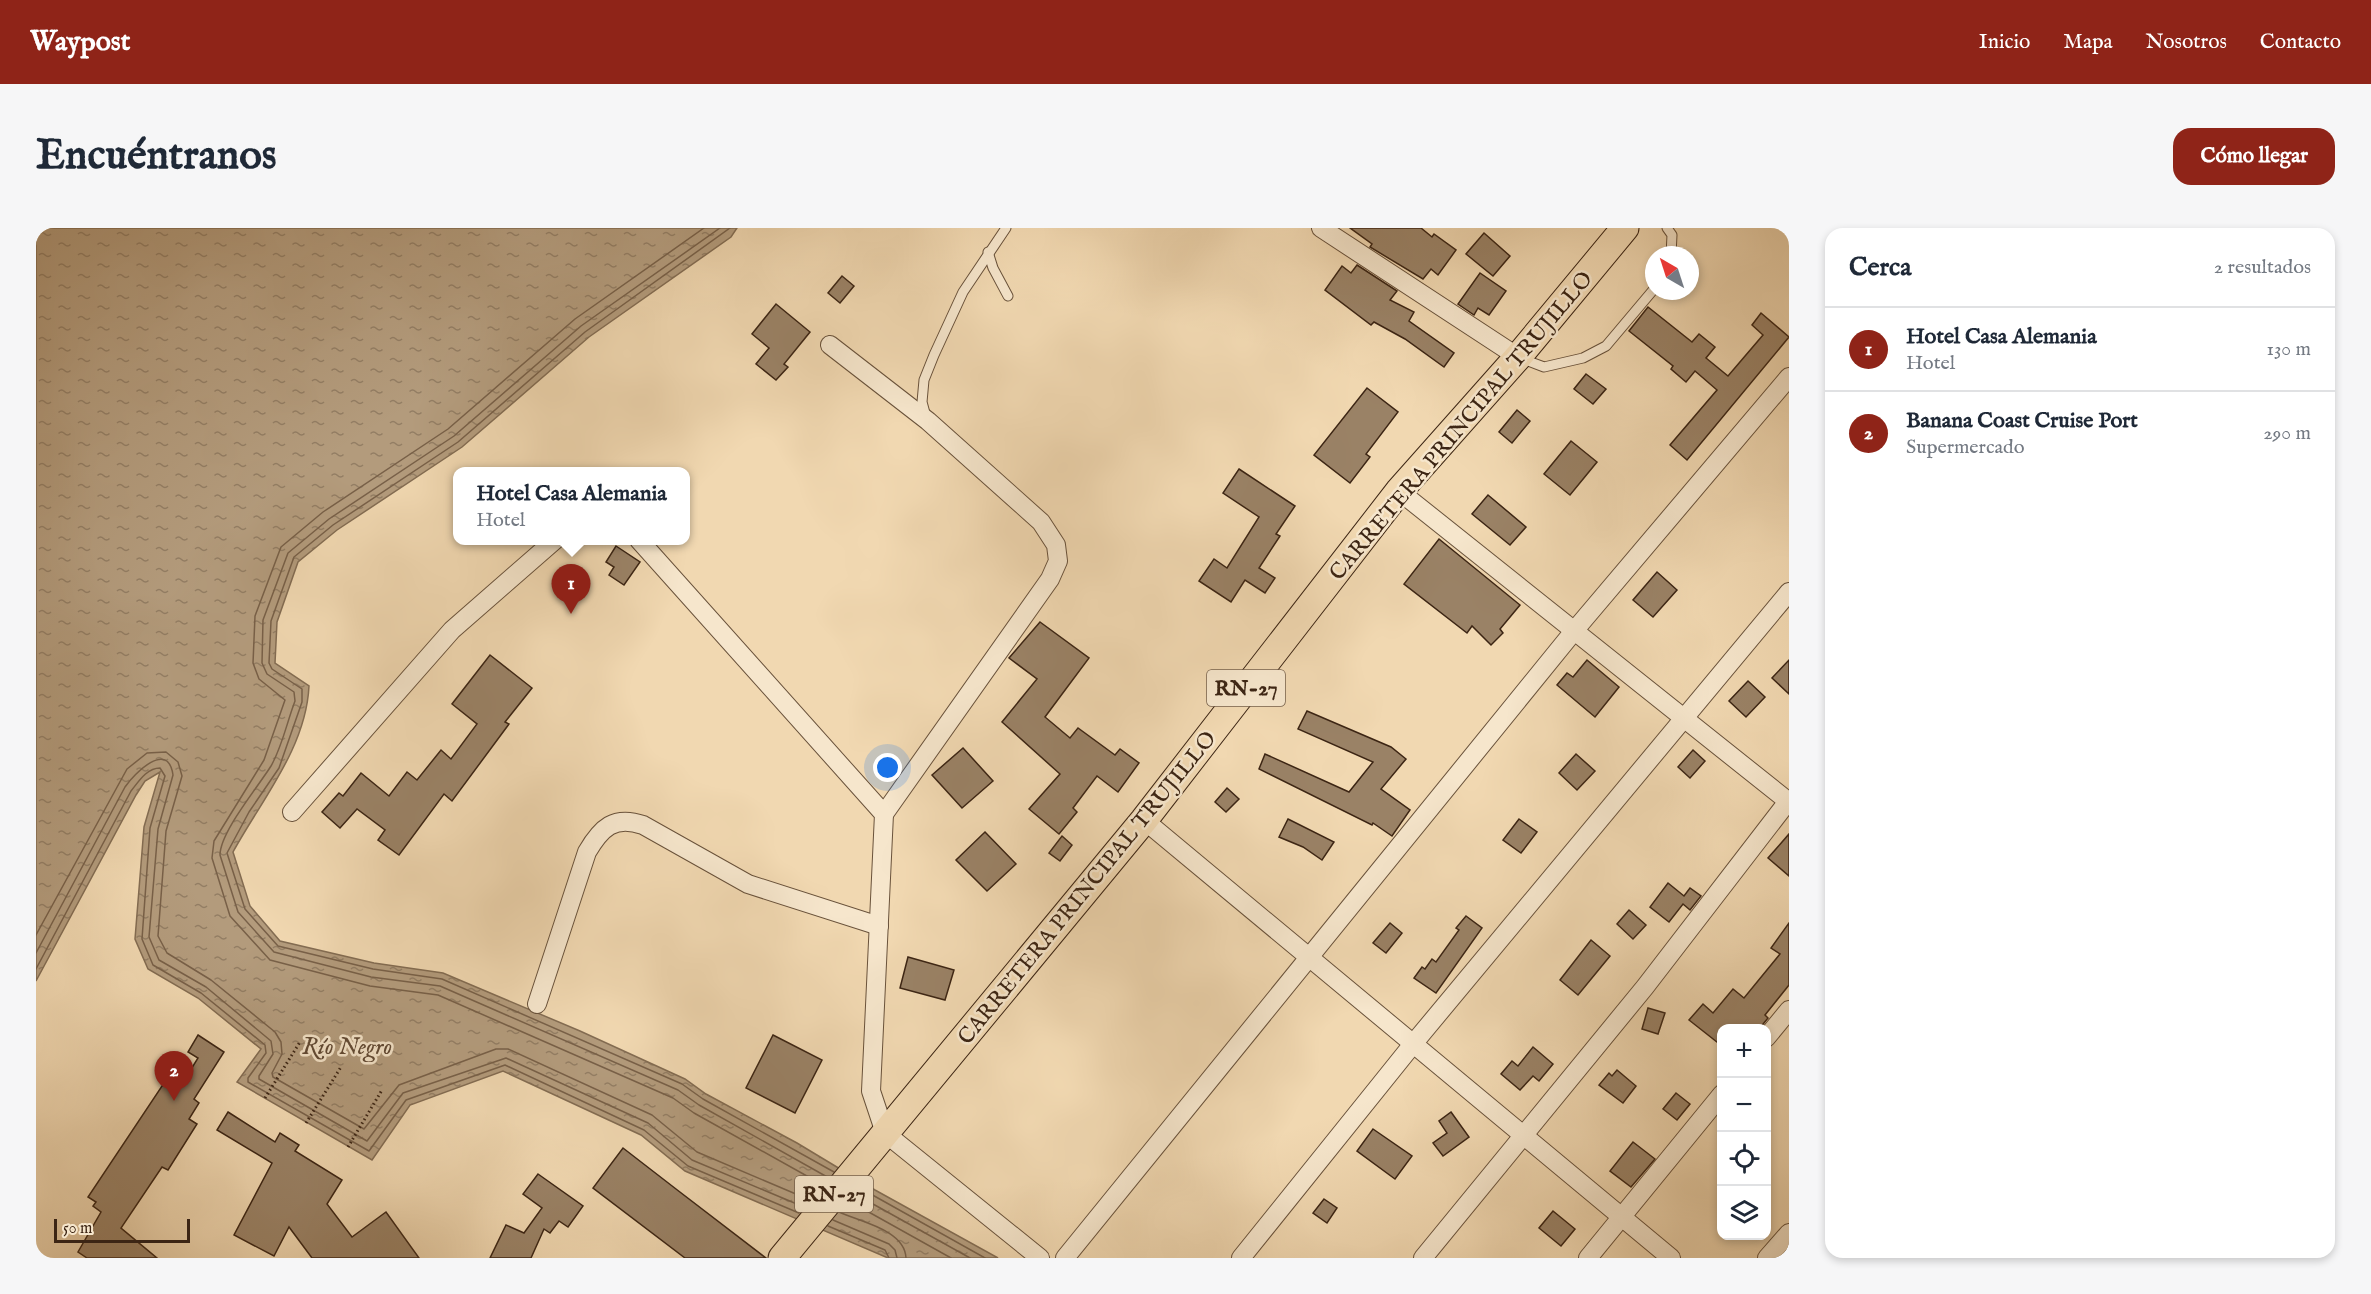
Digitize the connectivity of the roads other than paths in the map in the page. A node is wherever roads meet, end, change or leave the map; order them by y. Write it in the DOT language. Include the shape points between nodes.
graph roads {
  1 [pos="1006,228"];
  2 [pos="1321,228"];
  3 [pos="1625,228"];
  4 [pos="1667,228"];
  5 [pos="1671,246"];
  6 [pos="988,252"];
  7 [pos="1008,296"];
  8 [pos="1645,300"];
  9 [pos="830,345"];
  10 [pos="1518,357"];
  11 [pos="1789,377"];
  12 [pos="928,421"];
  13 [pos="1399,491"];
  14 [pos="549,545"];
  15 [pos="643,545"];
  16 [pos="1789,592"];
  17 [pos="1575,631"];
  18 [pos="1685,720"];
  19 [pos="1789,801"];
  20 [pos="292,812"];
  21 [pos="884,814"];
  22 [pos="1144,820"];
  23 [pos="879,926"];
  24 [pos="1308,956"];
  25 [pos="537,1004"];
  26 [pos="1789,1010"];
  27 [pos="1771,1033"];
  28 [pos="1413,1044"];
  29 [pos="1717,1100"];
  30 [pos="1524,1136"];
  31 [pos="877,1141"];
  32 [pos="1623,1217"];
  33 [pos="1789,1233"];
  34 [pos="790,1248"];
  35 [pos="1040,1258"];
  36 [pos="1065,1258"];
  37 [pos="1241,1258"];
  38 [pos="1423,1258"];
  39 [pos="1588,1258"];
  40 [pos="1671,1258"];
  41 [pos="1767,1258"];
  1 -- 6 [label="lane"];
  2 -- 10 [label="street"];
  3 -- 10 [label="main road, CARRETERA PRINCIPAL TRUJILLO / RN-27"];
  4 -- 5 [label="lane" via="1672,235"];
  6 -- 7 [label="lane"];
  6 -- 12 [label="lane" via="963,292 924,380 922,402"];
  8 -- 10 [label="lane" via="1606,346 1583,358 1544,367"];
  9 -- 12 [label="street"];
  10 -- 13 [label="main road, CARRETERA PRINCIPAL TRUJILLO / RN-27"];
  11 -- 17 [label="street"];
  12 -- 21 [label="street" via="1041,522 1056,545 1058,561 1050,579"];
  13 -- 17 [label="street"];
  13 -- 22 [label="main road, CARRETERA PRINCIPAL TRUJILLO / RN-27"];
  14 -- 20 [label="street" via="452,630"];
  15 -- 21 [label="street"];
  16 -- 18 [label="street"];
  17 -- 18 [label="street"];
  17 -- 24 [label="street"];
  18 -- 19 [label="street"];
  18 -- 28 [label="street"];
  19 -- 30 [label="street"];
  21 -- 23 [label="street"];
  22 -- 24 [label="street"];
  22 -- 31 [label="main road, CARRETERA PRINCIPAL TRUJILLO / RN-27"];
  23 -- 25 [label="street" via="748,884 628,820 615,823 597,836 587,852"];
  23 -- 31 [label="street" via="870,1091"];
  24 -- 28 [label="street"];
  24 -- 36 [label="street"];
  26 -- 27 [label="street"];
  28 -- 30 [label="street"];
  28 -- 37 [label="street"];
  29 -- 32 [label="street"];
  30 -- 32 [label="street"];
  30 -- 38 [label="street"];
  31 -- 34 [label="main road, CARRETERA PRINCIPAL TRUJILLO / RN-27"];
  31 -- 35 [label="street"];
  32 -- 39 [label="street"];
  32 -- 40 [label="street"];
  33 -- 41 [label="street"];
}
